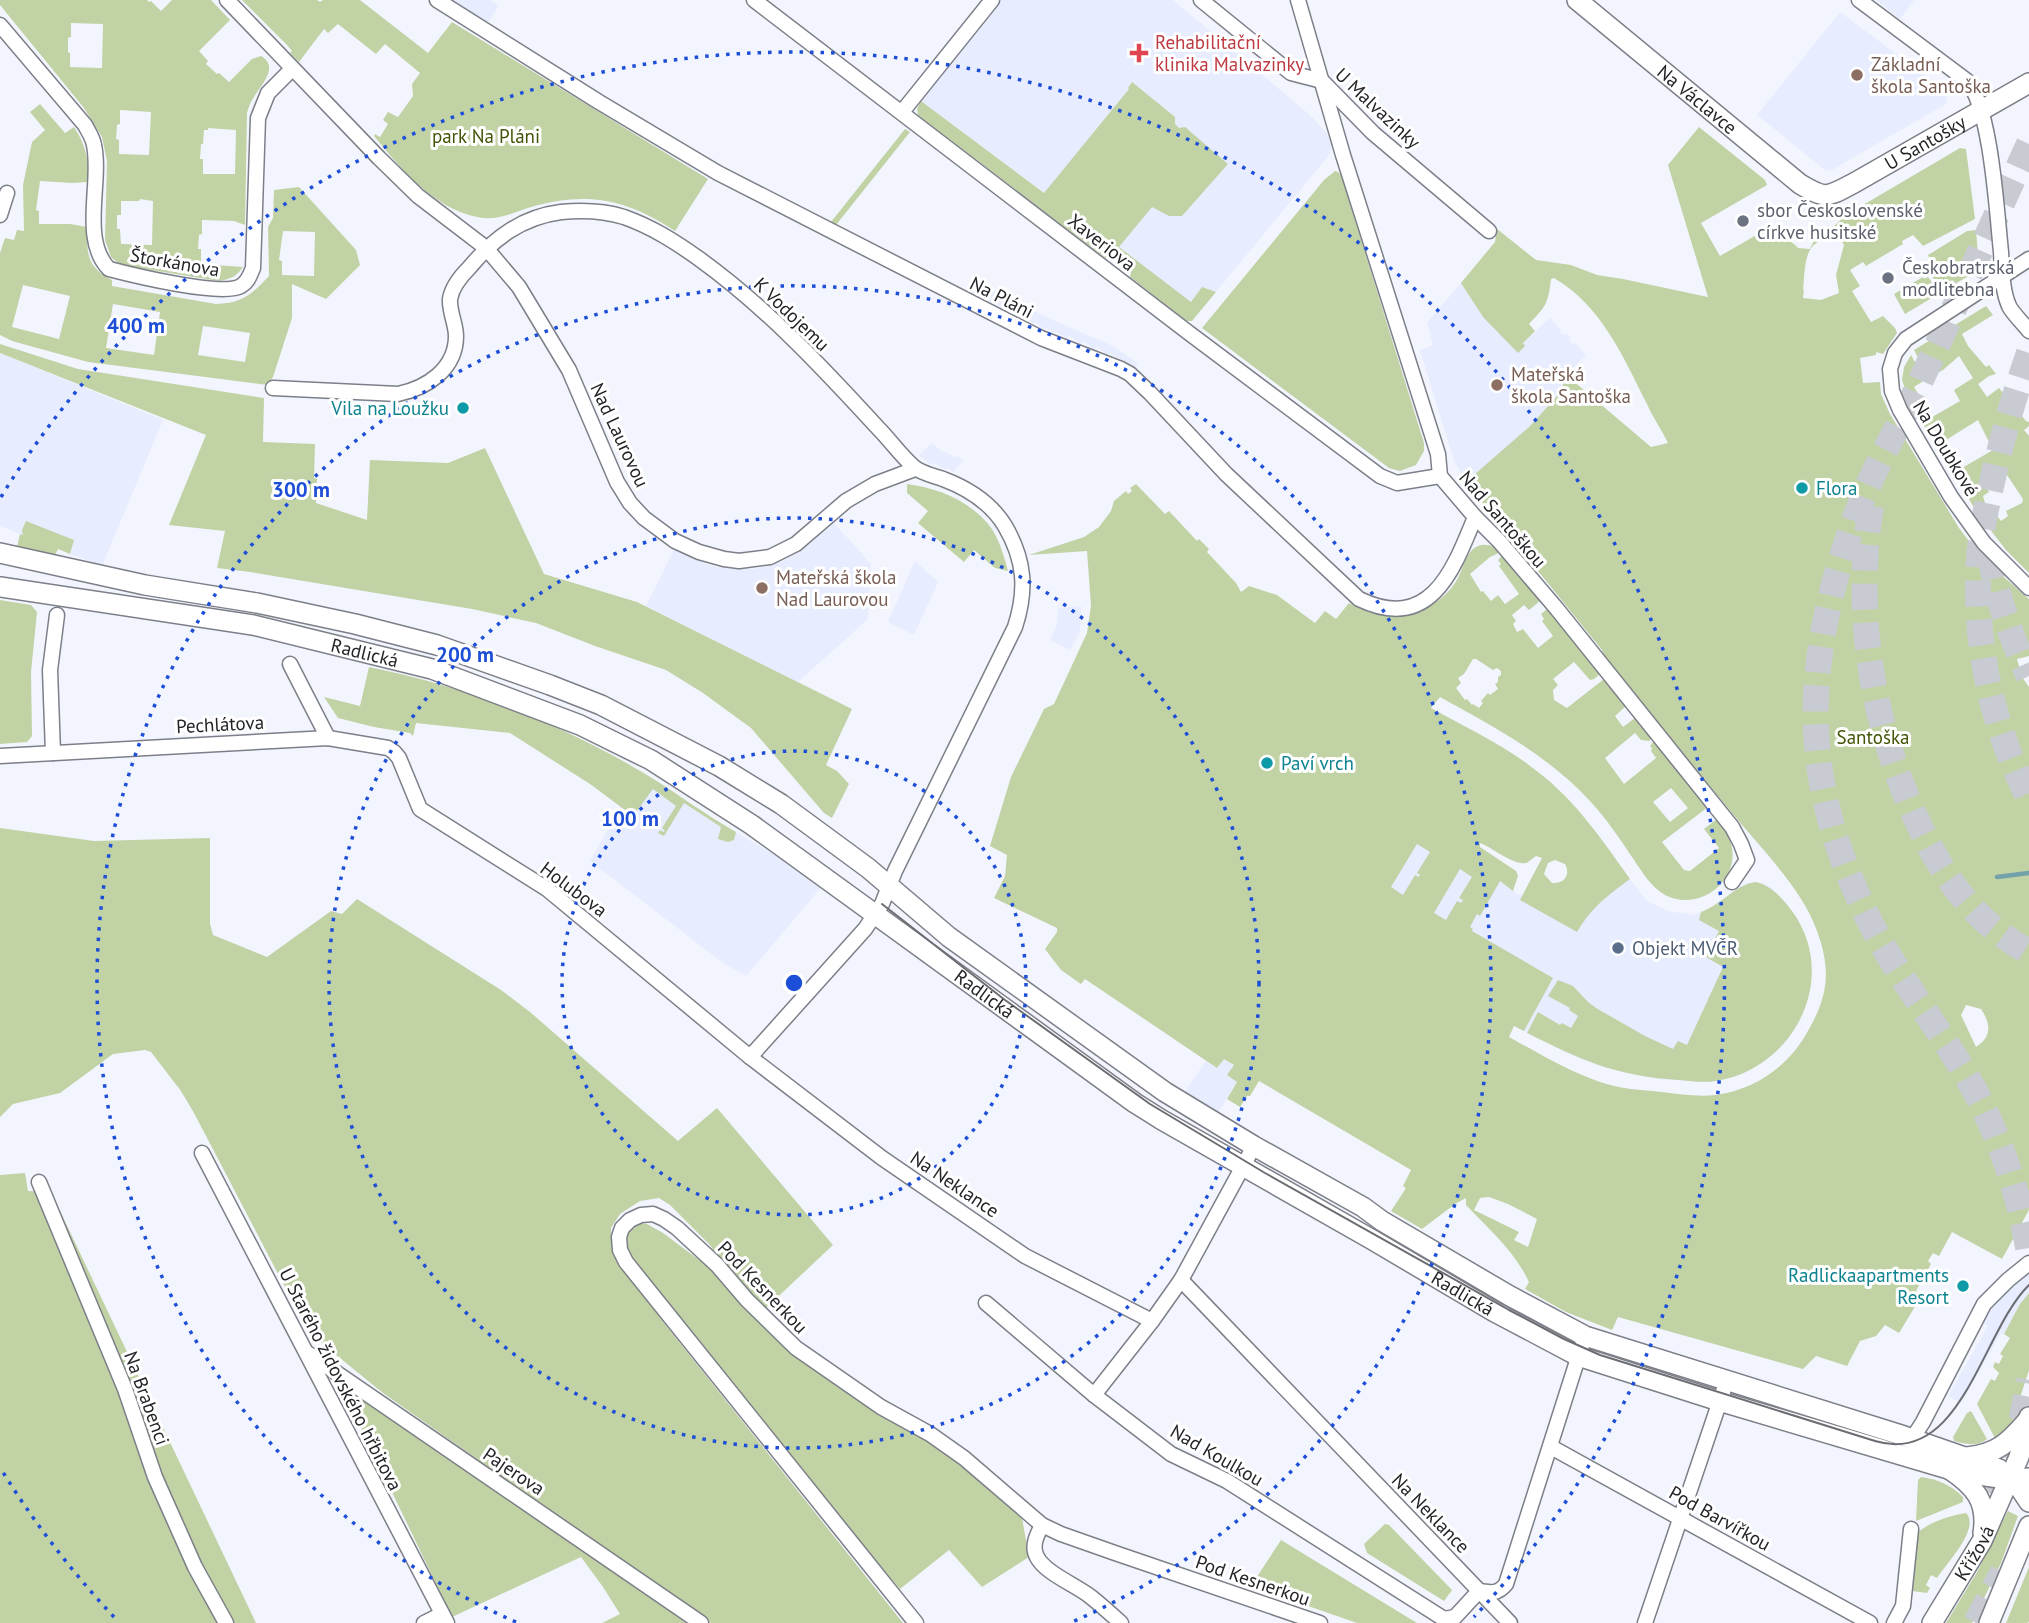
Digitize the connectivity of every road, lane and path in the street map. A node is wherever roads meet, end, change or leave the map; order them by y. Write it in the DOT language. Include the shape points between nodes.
graph roads {
  1 [pos="227,0"];
  2 [pos="437,0"];
  3 [pos="754,0"];
  4 [pos="992,0"];
  5 [pos="1201,0"];
  6 [pos="1298,0"];
  7 [pos="1577,0"];
  8 [pos="1858,0"];
  9 [pos="0,25"];
  10 [pos="292,69"];
  11 [pos="1322,81"];
  12 [pos="2029,83"];
  13 [pos="1982,110"];
  14 [pos="902,113"];
  15 [pos="7,193"];
  16 [pos="1819,195"];
  17 [pos="0,215"];
  18 [pos="1489,231"];
  19 [pos="486,248"];
  20 [pos="2029,259"];
  21 [pos="2003,277"];
  22 [pos="2029,331"];
  23 [pos="273,388"];
  24 [pos="915,469"];
  25 [pos="1440,476"];
  26 [pos="1475,517"];
  27 [pos="0,553"];
  28 [pos="0,587"];
  29 [pos="2029,588"];
  30 [pos="57,615"];
  31 [pos="290,664"];
  32 [pos="328,738"];
  33 [pos="388,748"];
  34 [pos="53,753"];
  35 [pos="0,756"];
  36 [pos="1732,882"];
  37 [pos="889,886"];
  38 [pos="877,914"];
  39 [pos="750,1057"];
  40 [pos="1254,1146"];
  41 [pos="202,1153"];
  42 [pos="1242,1167"];
  43 [pos="39,1182"];
  44 [pos="2029,1264"];
  45 [pos="1181,1280"];
  46 [pos="986,1303"];
  47 [pos="1152,1321"];
  48 [pos="1585,1336"];
  49 [pos="305,1351"];
  50 [pos="1578,1356"];
  51 [pos="1727,1380"];
  52 [pos="1094,1395"];
  53 [pos="1719,1401"];
  54 [pos="2029,1418"];
  55 [pos="1912,1439"];
  56 [pos="1551,1447"];
  57 [pos="1967,1457"];
  58 [pos="1948,1469"];
  59 [pos="2020,1478"];
  60 [pos="2029,1502"];
  61 [pos="1680,1518"];
  62 [pos="1042,1525"];
  63 [pos="2029,1525"];
  64 [pos="1911,1529"];
  65 [pos="1982,1541"];
  66 [pos="1479,1591"];
  67 [pos="444,1618"];
  68 [pos="1454,1620"];
  69 [pos="226,1623"];
  70 [pos="424,1623"];
  71 [pos="701,1623"];
  72 [pos="916,1623"];
  73 [pos="1121,1623"];
  74 [pos="1320,1623"];
  75 [pos="1510,1623"];
  76 [pos="1646,1623"];
  77 [pos="1870,1623"];
  78 [pos="1894,1623"];
  79 [pos="1933,1623"];
  80 [pos="1989,1623"];
  1 -- 10 [label="street"];
  2 -- 26 [label="street, Na Pláni" via="718,173 1041,338 1130,374 1226,474 1359,599 1394,609 1421,603 1443,584 1457,562"];
  3 -- 14 [label="street, Xaveriova"];
  4 -- 14 [label="street"];
  5 -- 11 [label="street, U Malvazinky" via="1291,73"];
  6 -- 11 [label="street, Nad Santoškou"];
  7 -- 16 [label="main road, Na Václavce"];
  8 -- 13 [label="street" via="1969,83"];
  9 -- 10 [label="street, Štorkánova" via="85,125 94,142 94,239 100,260 109,269 222,290 241,286 253,268 258,118 268,93"];
  10 -- 19 [label="street" via="418,196"];
  11 -- 18 [label="street, U Malvazinky" via="1373,133"];
  11 -- 25 [label="street, Nad Santoškou" via="1438,454"];
  12 -- 13 [label="main road, U Santošky"];
  13 -- 16 [label="main road, U Santošky" via="1854,183"];
  13 -- 21 [label="street"];
  14 -- 25 [label="street, Xaveriova" via="1380,476 1397,483"];
  15 -- 17 [label="street"];
  19 -- 23 [label="street, K Vodojemu" via="455,286 450,300 456,336 453,354 431,382 398,394"];
  19 -- 24 [label="street, K Vodojemu" via="517,226 560,212 613,214 663,234 780,325"];
  19 -- 24 [label="street, Nad Laurovou" via="519,287 569,370 630,503 675,541 724,559 770,557 796,544 846,500"];
  20 -- 21 [label="street, Na Doubkové"];
  21 -- 22 [label="street" via="2009,306"];
  21 -- 29 [label="street, Na Doubkové" via="1906,339 1890,369 1900,410 1951,497 1984,542"];
  24 -- 37 [label="street, K Vodojemu" via="978,497 1004,525 1019,555 1022,606"];
  25 -- 26 [label="street, Nad Santoškou"];
  26 -- 36 [label="street, Nad Santoškou" via="1557,610 1732,827 1746,860"];
  27 -- 37 [label="main road, Radlická" via="355,624 437,645 550,685 601,705 719,766 782,804"];
  28 -- 38 [label="main road, Radlická" via="253,625 445,673 580,725 651,760"];
  30 -- 34 [label="street" via="50,670"];
  31 -- 32 [label="street"];
  32 -- 33 [label="street, Pechlátova"];
  32 -- 34 [label="street, Pechlátova"];
  33 -- 39 [label="street, Holubova" via="399,758 420,809 547,889"];
  34 -- 35 [label="street, Pechlátova"];
  37 -- 38 [label="street, K Vodojemu"];
  37 -- 40 [label="main road, Radlická" via="949,937 1165,1092"];
  38 -- 39 [label="street, K Vodojemu"];
  38 -- 42 [label="main road, Radlická" via="1135,1103"];
  39 -- 47 [label="street, Na Neklance" via="882,1158 1025,1256"];
  40 -- 42 [label="street"];
  40 -- 48 [label="main road, Radlická"];
  41 -- 49 [label="street, U Starého židovského hřbitova"];
  42 -- 45 [label="street"];
  42 -- 50 [label="main road, Radlická"];
  43 -- 69 [label="street, Na Brabenci" via="125,1389 155,1477"];
  44 -- 55 [label="street" via="1984,1304"];
  45 -- 47 [label="street"];
  45 -- 66 [label="street, Na Neklance"];
  46 -- 52 [label="street, Nad Koulkou"];
  47 -- 52 [label="street"];
  48 -- 50 [label="street"];
  48 -- 51 [label="main road, Radlická"];
  49 -- 67 [label="street, U Starého židovského hřbitova"];
  49 -- 71 [label="street, Pajerova"];
  50 -- 53 [label="main road, Radlická"];
  50 -- 56 [label="street"];
  51 -- 53 [label="street"];
  51 -- 55 [label="main road, Radlická"];
  52 -- 68 [label="street, Nad Koulkou" via="1171,1454 1227,1481"];
  53 -- 58 [label="main road, Radlická"];
  53 -- 61 [label="street"];
  54 -- 57 [label="main road" via="1997,1450"];
  54 -- 59 [label="main road" via="2019,1457"];
  55 -- 57 [label="main road, Radlická"];
  56 -- 61 [label="street, Pod Barvířkou"];
  56 -- 66 [label="street" via="1506,1584 1493,1593"];
  57 -- 59 [label="main road, Radlická"];
  58 -- 59 [label="main road, Radlická"];
  58 -- 65 [label="main road" via="1981,1499 1985,1515"];
  59 -- 60 [label="main road"];
  59 -- 65 [label="main road, Křížová"];
  61 -- 76 [label="street"];
  61 -- 77 [label="street, Pod Barvířkou"];
  62 -- 72 [label="street, Pod Kesnerkou" via="964,1458 796,1348 677,1228 653,1214 630,1220 618,1237 626,1262"];
  62 -- 73 [label="street" via="1035,1538 1038,1559"];
  62 -- 74 [label="street, Pod Kesnerkou"];
  63 -- 80 [label="main road"];
  64 -- 78 [label="street" via="1903,1606"];
  65 -- 79 [label="main road, Křížová"];
  66 -- 68 [label="street"];
  66 -- 75 [label="street, Na Neklance"];
  67 -- 70 [label="street"];
}
